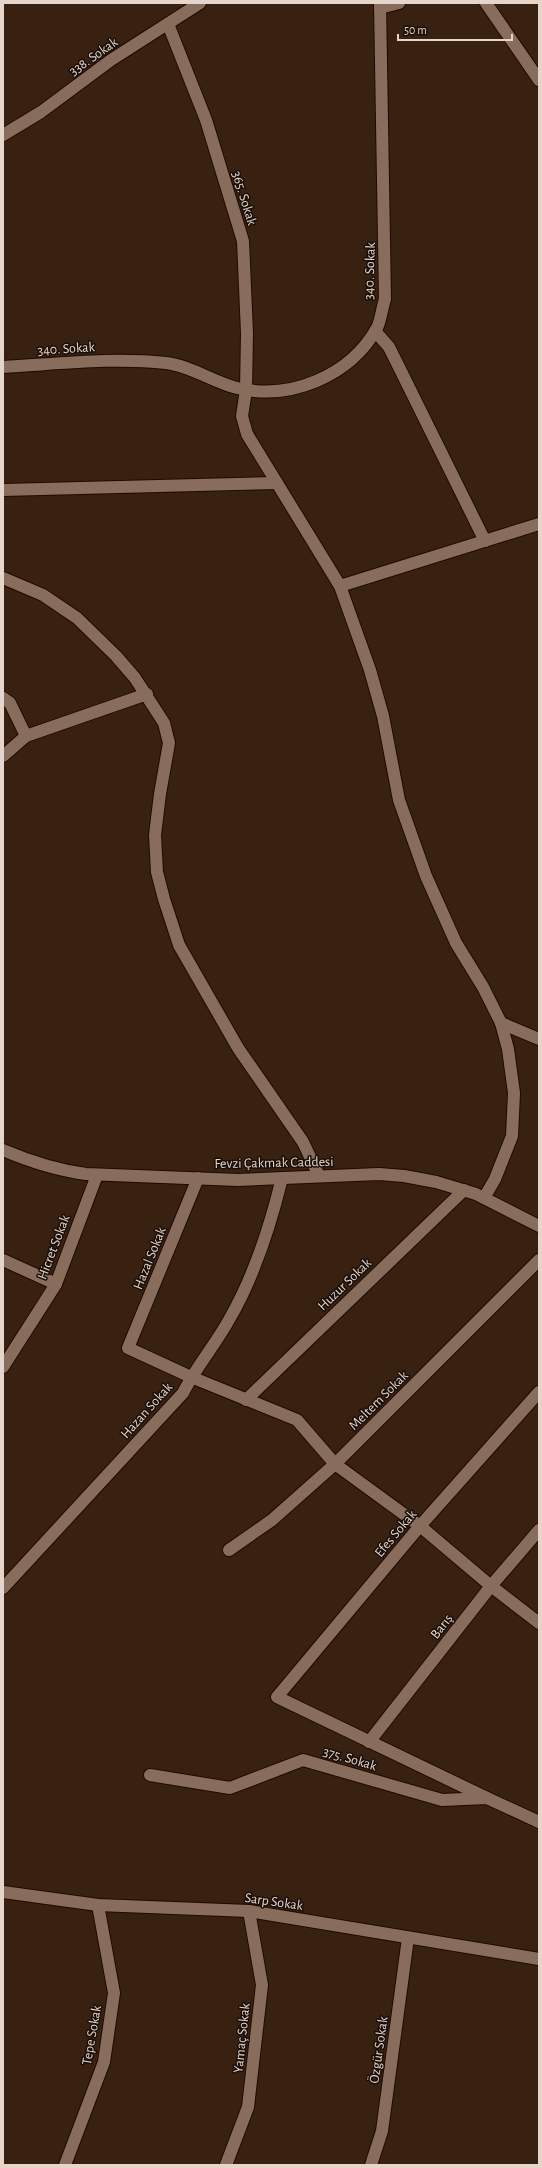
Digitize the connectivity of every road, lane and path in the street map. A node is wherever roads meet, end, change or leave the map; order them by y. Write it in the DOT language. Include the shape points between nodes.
graph roads {
  1 [pos="200,3"];
  2 [pos="399,3"];
  3 [pos="486,3"];
  4 [pos="380,5"];
  5 [pos="168,24"];
  6 [pos="539,80"];
  7 [pos="3,134"];
  8 [pos="375,331"];
  9 [pos="3,367"];
  10 [pos="246,390"];
  11 [pos="276,484"];
  12 [pos="3,490"];
  13 [pos="539,524"];
  14 [pos="485,541"];
  15 [pos="3,578"];
  16 [pos="340,586"];
  17 [pos="147,694"];
  18 [pos="3,698"];
  19 [pos="26,736"];
  20 [pos="3,756"];
  21 [pos="501,1024"];
  22 [pos="539,1039"];
  23 [pos="3,1150"];
  24 [pos="97,1174"];
  25 [pos="319,1176"];
  26 [pos="198,1178"];
  27 [pos="282,1178"];
  28 [pos="464,1190"];
  29 [pos="484,1198"];
  30 [pos="539,1226"];
  31 [pos="3,1260"];
  32 [pos="539,1260"];
  33 [pos="56,1284"];
  34 [pos="3,1367"];
  35 [pos="191,1377"];
  36 [pos="539,1392"];
  37 [pos="246,1400"];
  38 [pos="335,1464"];
  39 [pos="420,1526"];
  40 [pos="539,1530"];
  41 [pos="229,1550"];
  42 [pos="491,1586"];
  43 [pos="3,1588"];
  44 [pos="539,1623"];
  45 [pos="369,1742"];
  46 [pos="150,1775"];
  47 [pos="487,1798"];
  48 [pos="539,1822"];
  49 [pos="3,1892"];
  50 [pos="98,1905"];
  51 [pos="249,1911"];
  52 [pos="408,1938"];
  53 [pos="539,1959"];
  54 [pos="65,2165"];
  55 [pos="226,2165"];
  56 [pos="371,2165"];
  1 -- 5 [label="street, 338. Sokak"];
  2 -- 4 [label="street"];
  3 -- 6 [label="street"];
  4 -- 8 [label="street, 340. Sokak" via="385,299"];
  5 -- 7 [label="street, 338. Sokak" via="111,60 42,112"];
  5 -- 10 [label="street, 365. Sokak" via="206,120 243,241 247,333"];
  8 -- 10 [label="street, 340. Sokak" via="365,345 340,369 312,384 280,392 261,393"];
  8 -- 14 [label="street" via="389,347"];
  9 -- 10 [label="street, 340. Sokak" via="119,360 168,363"];
  10 -- 11 [label="street, 365. Sokak" via="242,416 246,434"];
  11 -- 12 [label="street"];
  11 -- 16 [label="street, 365. Sokak"];
  13 -- 14 [label="street"];
  14 -- 16 [label="street"];
  15 -- 17 [label="street" via="43,594 77,618 116,656"];
  16 -- 21 [label="street, 365. Sokak" via="370,670 383,716 398,800 426,876 456,943 483,987"];
  17 -- 19 [label="street"];
  17 -- 25 [label="street" via="164,723 169,743 155,836 157,872 179,945 238,1048 303,1142"];
  18 -- 19 [label="street" via="10,703"];
  19 -- 20 [label="street"];
  21 -- 22 [label="street"];
  21 -- 29 [label="street, 365. Sokak" via="508,1049 514,1093 512,1136 495,1179"];
  23 -- 24 [label="street, Fevzi Çakmak Caddesi" via="35,1164 62,1171"];
  24 -- 26 [label="street, Fevzi Çakmak Caddesi"];
  24 -- 33 [label="street, Hicret Sokak"];
  25 -- 27 [label="street, Fevzi Çakmak Caddesi"];
  25 -- 28 [label="street, Fevzi Çakmak Caddesi" via="404,1176"];
  26 -- 27 [label="street, Fevzi Çakmak Caddesi"];
  26 -- 35 [label="street, Hazal Sokak" via="128,1348"];
  27 -- 35 [label="street, Hazan Sokak" via="260,1253 231,1318"];
  28 -- 29 [label="street, Fevzi Çakmak Caddesi"];
  28 -- 37 [label="street, Huzur Sokak"];
  29 -- 30 [label="street, Fevzi Çakmak Caddesi"];
  31 -- 33 [label="street"];
  32 -- 38 [label="street, Meltem Sokak"];
  33 -- 34 [label="street, Hicret Sokak"];
  35 -- 37 [label="street"];
  35 -- 43 [label="street, Hazan Sokak" via="183,1393"];
  36 -- 39 [label="street, Efes Sokak"];
  37 -- 38 [label="street" via="297,1420"];
  38 -- 39 [label="street"];
  38 -- 41 [label="street, Meltem Sokak" via="272,1520"];
  39 -- 42 [label="street"];
  39 -- 45 [label="street, Efes Sokak" via="277,1696"];
  40 -- 42 [label="street, Barış"];
  42 -- 44 [label="street"];
  42 -- 45 [label="street, Barış"];
  45 -- 47 [label="street"];
  46 -- 47 [label="street, 375. Sokak" via="230,1788 303,1760 442,1800"];
  47 -- 48 [label="street, 375. Sokak"];
  49 -- 50 [label="street, Sarp Sokak"];
  50 -- 51 [label="street, Sarp Sokak"];
  50 -- 54 [label="street, Tepe Sokak" via="114,1992 104,2062"];
  51 -- 52 [label="street, Sarp Sokak"];
  51 -- 55 [label="street, Yamaç Sokak" via="262,1985 248,2107"];
  52 -- 53 [label="street, Sarp Sokak"];
  52 -- 56 [label="street, Özgür Sokak" via="382,2132"];
}
